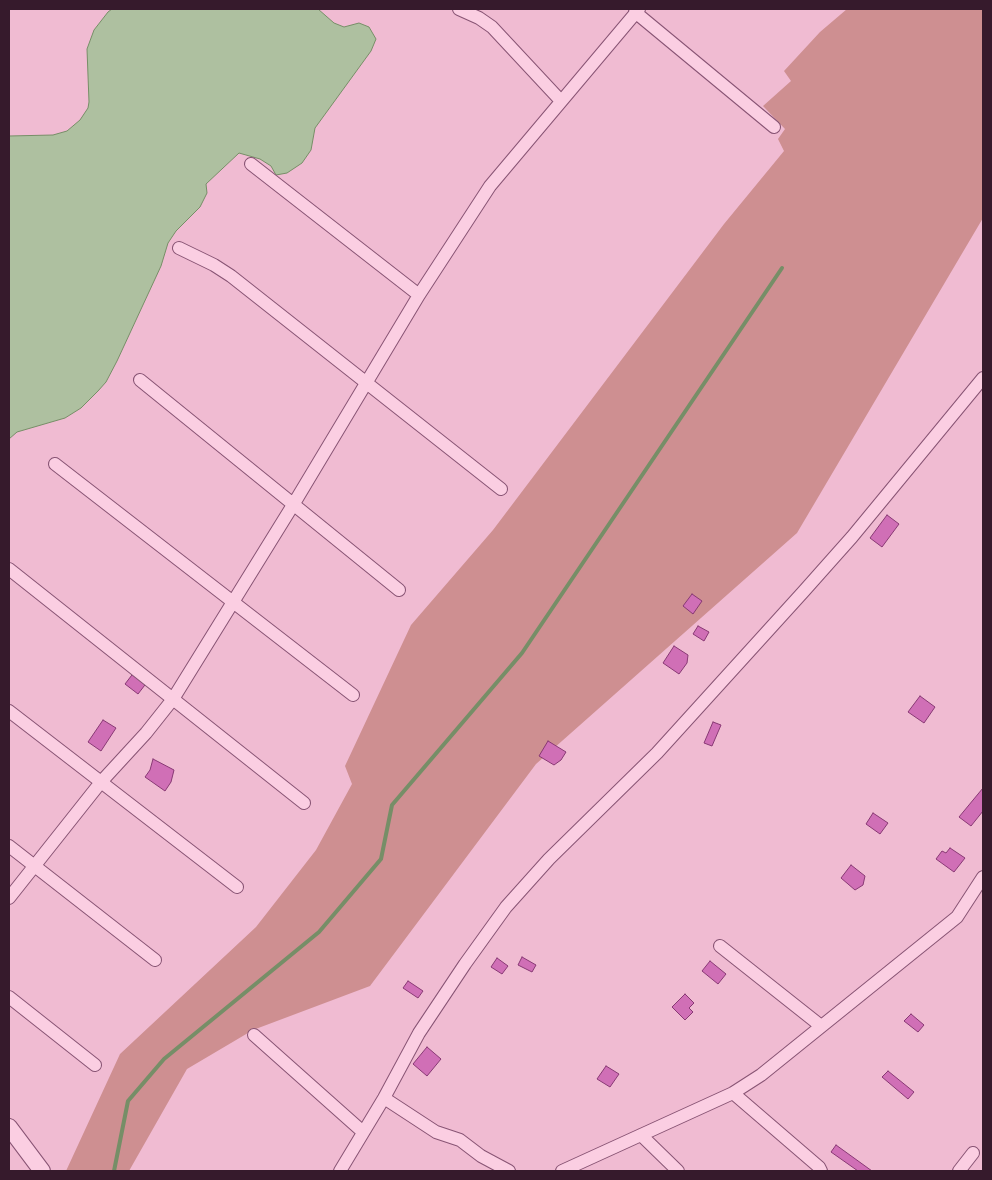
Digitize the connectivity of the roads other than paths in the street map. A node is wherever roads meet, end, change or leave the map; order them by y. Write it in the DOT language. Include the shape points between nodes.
graph roads {
  1 [pos="459,9"];
  2 [pos="637,10"];
  3 [pos="562,100"];
  4 [pos="774,127"];
  5 [pos="251,164"];
  6 [pos="178,248"];
  7 [pos="420,295"];
  8 [pos="983,378"];
  9 [pos="140,380"];
  10 [pos="367,382"];
  11 [pos="55,464"];
  12 [pos="501,489"];
  13 [pos="293,505"];
  14 [pos="9,569"];
  15 [pos="399,590"];
  16 [pos="232,601"];
  17 [pos="353,695"];
  18 [pos="173,698"];
  19 [pos="9,711"];
  20 [pos="101,782"];
  21 [pos="304,803"];
  22 [pos="9,846"];
  23 [pos="35,866"];
  24 [pos="983,876"];
  25 [pos="237,887"];
  26 [pos="9,898"];
  27 [pos="720,946"];
  28 [pos="154,960"];
  29 [pos="9,997"];
  30 [pos="821,1026"];
  31 [pos="254,1035"];
  32 [pos="95,1065"];
  33 [pos="734,1093"];
  34 [pos="384,1098"];
  35 [pos="9,1128"];
  36 [pos="363,1132"];
  37 [pos="641,1135"];
  38 [pos="973,1153"];
  39 [pos="42,1171"];
  40 [pos="340,1171"];
  41 [pos="509,1171"];
  42 [pos="562,1171"];
  43 [pos="678,1171"];
  44 [pos="820,1171"];
  45 [pos="959,1171"];
  1 -- 3 [label="street" via="492,27"];
  2 -- 3 [label="street"];
  2 -- 4 [label="street"];
  3 -- 7 [label="street" via="490,186"];
  5 -- 7 [label="street"];
  6 -- 10 [label="street" via="231,276"];
  7 -- 10 [label="street"];
  8 -- 34 [label="street" via="797,599 657,753 549,859 506,907 419,1033"];
  9 -- 13 [label="street"];
  10 -- 12 [label="street"];
  10 -- 13 [label="street"];
  11 -- 16 [label="street"];
  13 -- 15 [label="street"];
  13 -- 16 [label="street"];
  14 -- 18 [label="street"];
  16 -- 17 [label="street"];
  16 -- 18 [label="street"];
  18 -- 20 [label="street"];
  18 -- 21 [label="street"];
  19 -- 20 [label="street"];
  20 -- 23 [label="street"];
  20 -- 25 [label="street"];
  22 -- 23 [label="street"];
  23 -- 26 [label="street"];
  23 -- 28 [label="street"];
  24 -- 30 [label="street" via="957,917"];
  27 -- 30 [label="street"];
  29 -- 32 [label="street"];
  30 -- 33 [label="street"];
  31 -- 36 [label="street"];
  33 -- 37 [label="street"];
  33 -- 44 [label="street"];
  34 -- 36 [label="street"];
  34 -- 41 [label="street" via="436,1132 460,1140"];
  35 -- 39 [label="street"];
  36 -- 40 [label="street"];
  37 -- 42 [label="street"];
  37 -- 43 [label="street"];
  38 -- 45 [label="street"];
}
